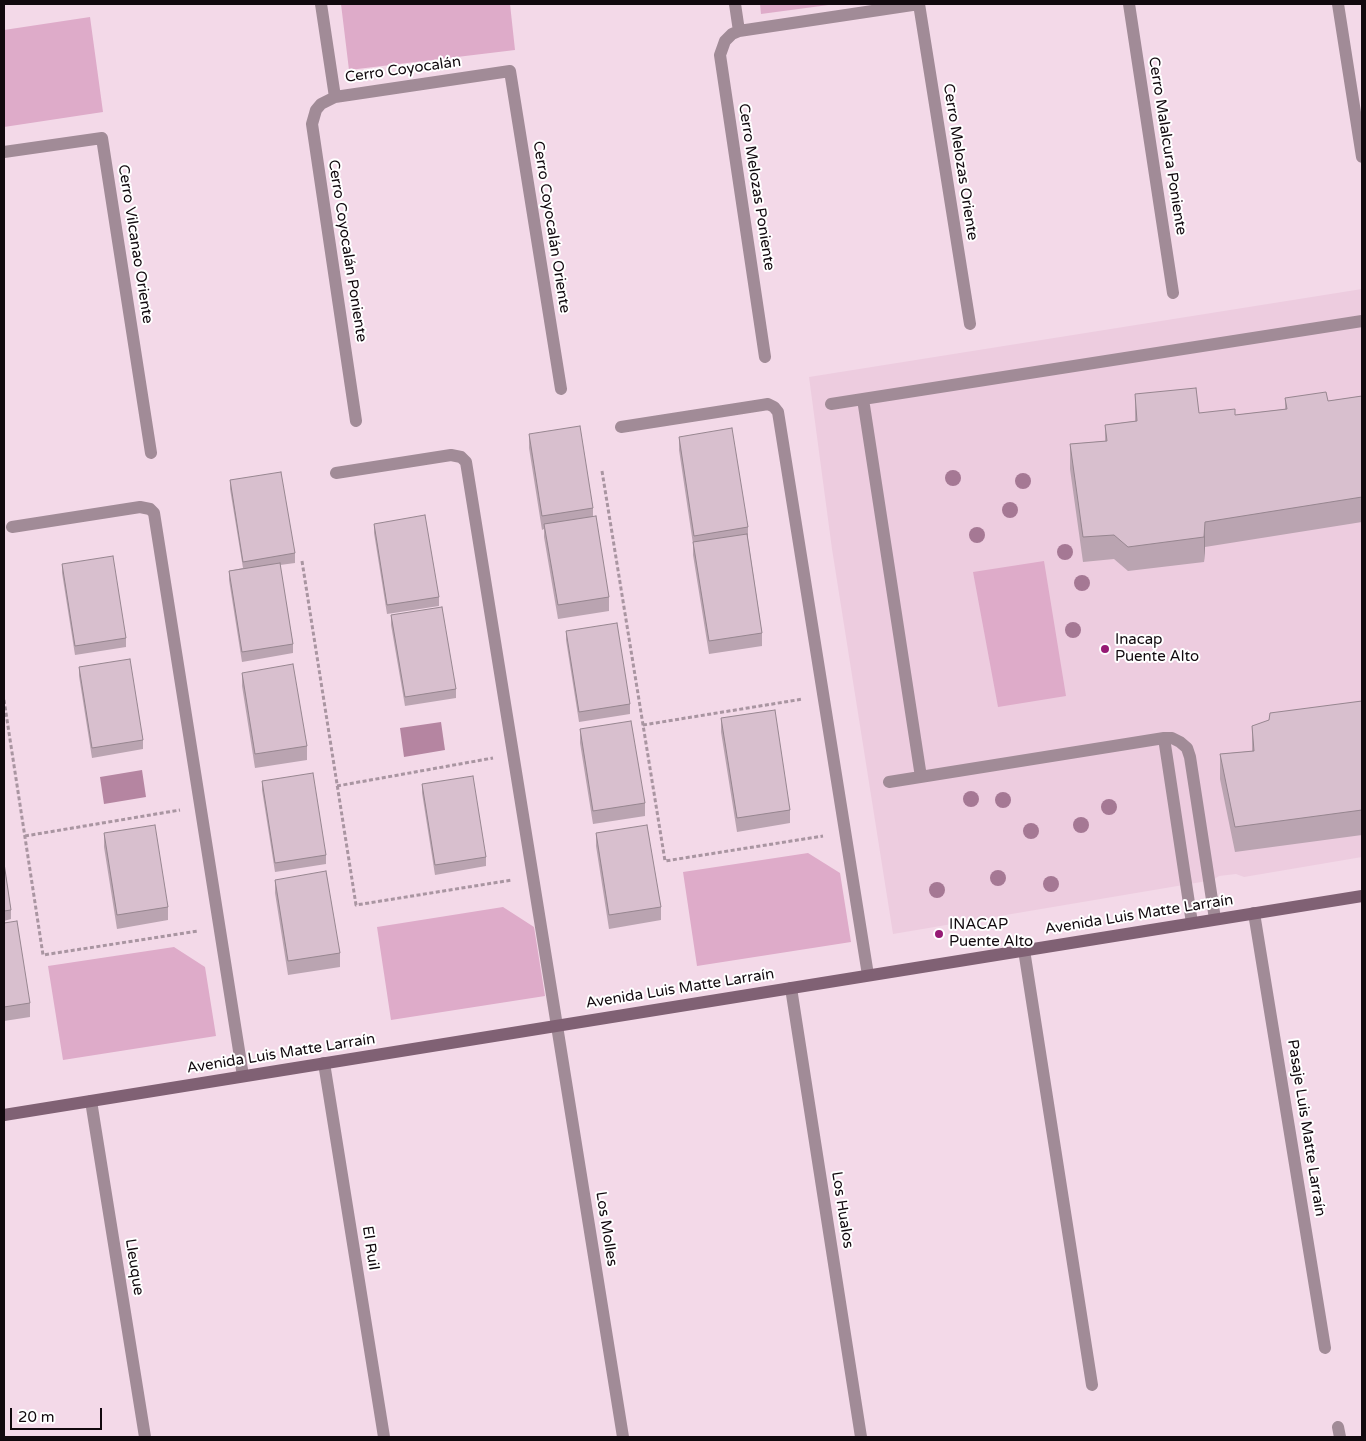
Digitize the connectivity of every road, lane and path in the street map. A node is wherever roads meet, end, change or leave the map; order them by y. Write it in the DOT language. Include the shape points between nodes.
graph roads {
  1 [pos="321,4"];
  2 [pos="735,4"];
  3 [pos="919,4"];
  4 [pos="1129,4"];
  5 [pos="1338,4"];
  6 [pos="739,31"];
  7 [pos="510,71"];
  8 [pos="335,97"];
  9 [pos="4,152"];
  10 [pos="1362,156"];
  11 [pos="1173,292"];
  12 [pos="1362,321"];
  13 [pos="970,324"];
  14 [pos="765,357"];
  15 [pos="560,388"];
  16 [pos="863,399"];
  17 [pos="831,404"];
  18 [pos="356,421"];
  19 [pos="621,427"];
  20 [pos="151,453"];
  21 [pos="602,471"];
  22 [pos="336,473"];
  23 [pos="12,527"];
  24 [pos="302,561"];
  25 [pos="824,696"];
  26 [pos="4,700"];
  27 [pos="643,725"];
  28 [pos="1164,738"];
  29 [pos="513,755"];
  30 [pos="922,777"];
  31 [pos="889,782"];
  32 [pos="337,786"];
  33 [pos="200,807"];
  34 [pos="845,833"];
  35 [pos="25,836"];
  36 [pos="533,876"];
  37 [pos="1362,896"];
  38 [pos="1254,913"];
  39 [pos="1215,919"];
  40 [pos="1192,923"];
  41 [pos="219,928"];
  42 [pos="1024,950"];
  43 [pos="868,975"];
  44 [pos="791,988"];
  45 [pos="557,1026"];
  46 [pos="324,1063"];
  47 [pos="243,1076"];
  48 [pos="90,1101"];
  49 [pos="4,1115"];
  50 [pos="1325,1348"];
  51 [pos="1092,1385"];
  52 [pos="145,1437"];
  53 [pos="384,1437"];
  54 [pos="622,1437"];
  55 [pos="861,1437"];
  1 -- 8 [label="street, Cerro Coyocalán"];
  2 -- 6 [label="street"];
  3 -- 6 [label="street"];
  3 -- 13 [label="street, Cerro Melozas Oriente"];
  4 -- 11 [label="street, Cerro Malalcura Poniente"];
  5 -- 10 [label="street"];
  6 -- 14 [label="street, Cerro Melozas Poniente" via="725,41 720,55"];
  7 -- 8 [label="street, Cerro Coyocalán"];
  7 -- 15 [label="street, Cerro Coyocalán Oriente"];
  8 -- 18 [label="street, Cerro Coyocalán Poniente" via="321,104 312,124"];
  9 -- 20 [label="street, Cerro Vilcanao Oriente" via="102,138"];
  12 -- 16 [label="street"];
  16 -- 17 [label="street"];
  16 -- 30 [label="street"];
  19 -- 25 [label="street" via="768,404 774,406 778,412"];
  21 -- 27 [label="path"];
  22 -- 29 [label="street, Los Molles" via="451,455 466,462"];
  23 -- 33 [label="street" via="140,507 154,513"];
  24 -- 32 [label="path"];
  25 -- 27 [label="path"];
  25 -- 34 [label="street"];
  26 -- 35 [label="path"];
  27 -- 34 [label="path" via="665,861"];
  28 -- 30 [label="street"];
  28 -- 39 [label="street" via="1180,742 1190,757"];
  28 -- 40 [label="street"];
  29 -- 32 [label="path"];
  29 -- 36 [label="street, Los Molles"];
  30 -- 31 [label="street"];
  32 -- 36 [label="path" via="356,906"];
  33 -- 35 [label="path"];
  33 -- 41 [label="street"];
  34 -- 43 [label="street"];
  35 -- 41 [label="path" via="43,955"];
  36 -- 45 [label="street, Los Molles"];
  37 -- 38 [label="street, Avenida Luis Matte Larraín"];
  38 -- 39 [label="street, Avenida Luis Matte Larraín"];
  38 -- 50 [label="street, Pasaje Luis Matte Larraín"];
  39 -- 40 [label="street, Avenida Luis Matte Larraín"];
  40 -- 42 [label="street, Avenida Luis Matte Larraín"];
  41 -- 47 [label="street"];
  42 -- 43 [label="street, Avenida Luis Matte Larraín"];
  42 -- 51 [label="street"];
  43 -- 44 [label="street, Avenida Luis Matte Larraín"];
  44 -- 45 [label="street, Avenida Luis Matte Larraín"];
  44 -- 55 [label="street, Los Hualos"];
  45 -- 46 [label="street, Avenida Luis Matte Larraín"];
  45 -- 54 [label="street, Los Molles"];
  46 -- 47 [label="street, Avenida Luis Matte Larraín"];
  46 -- 53 [label="street, El Ruil"];
  47 -- 48 [label="street, Avenida Luis Matte Larraín"];
  48 -- 49 [label="street, Avenida Luis Matte Larraín"];
  48 -- 52 [label="street, Lleuque"];
}
